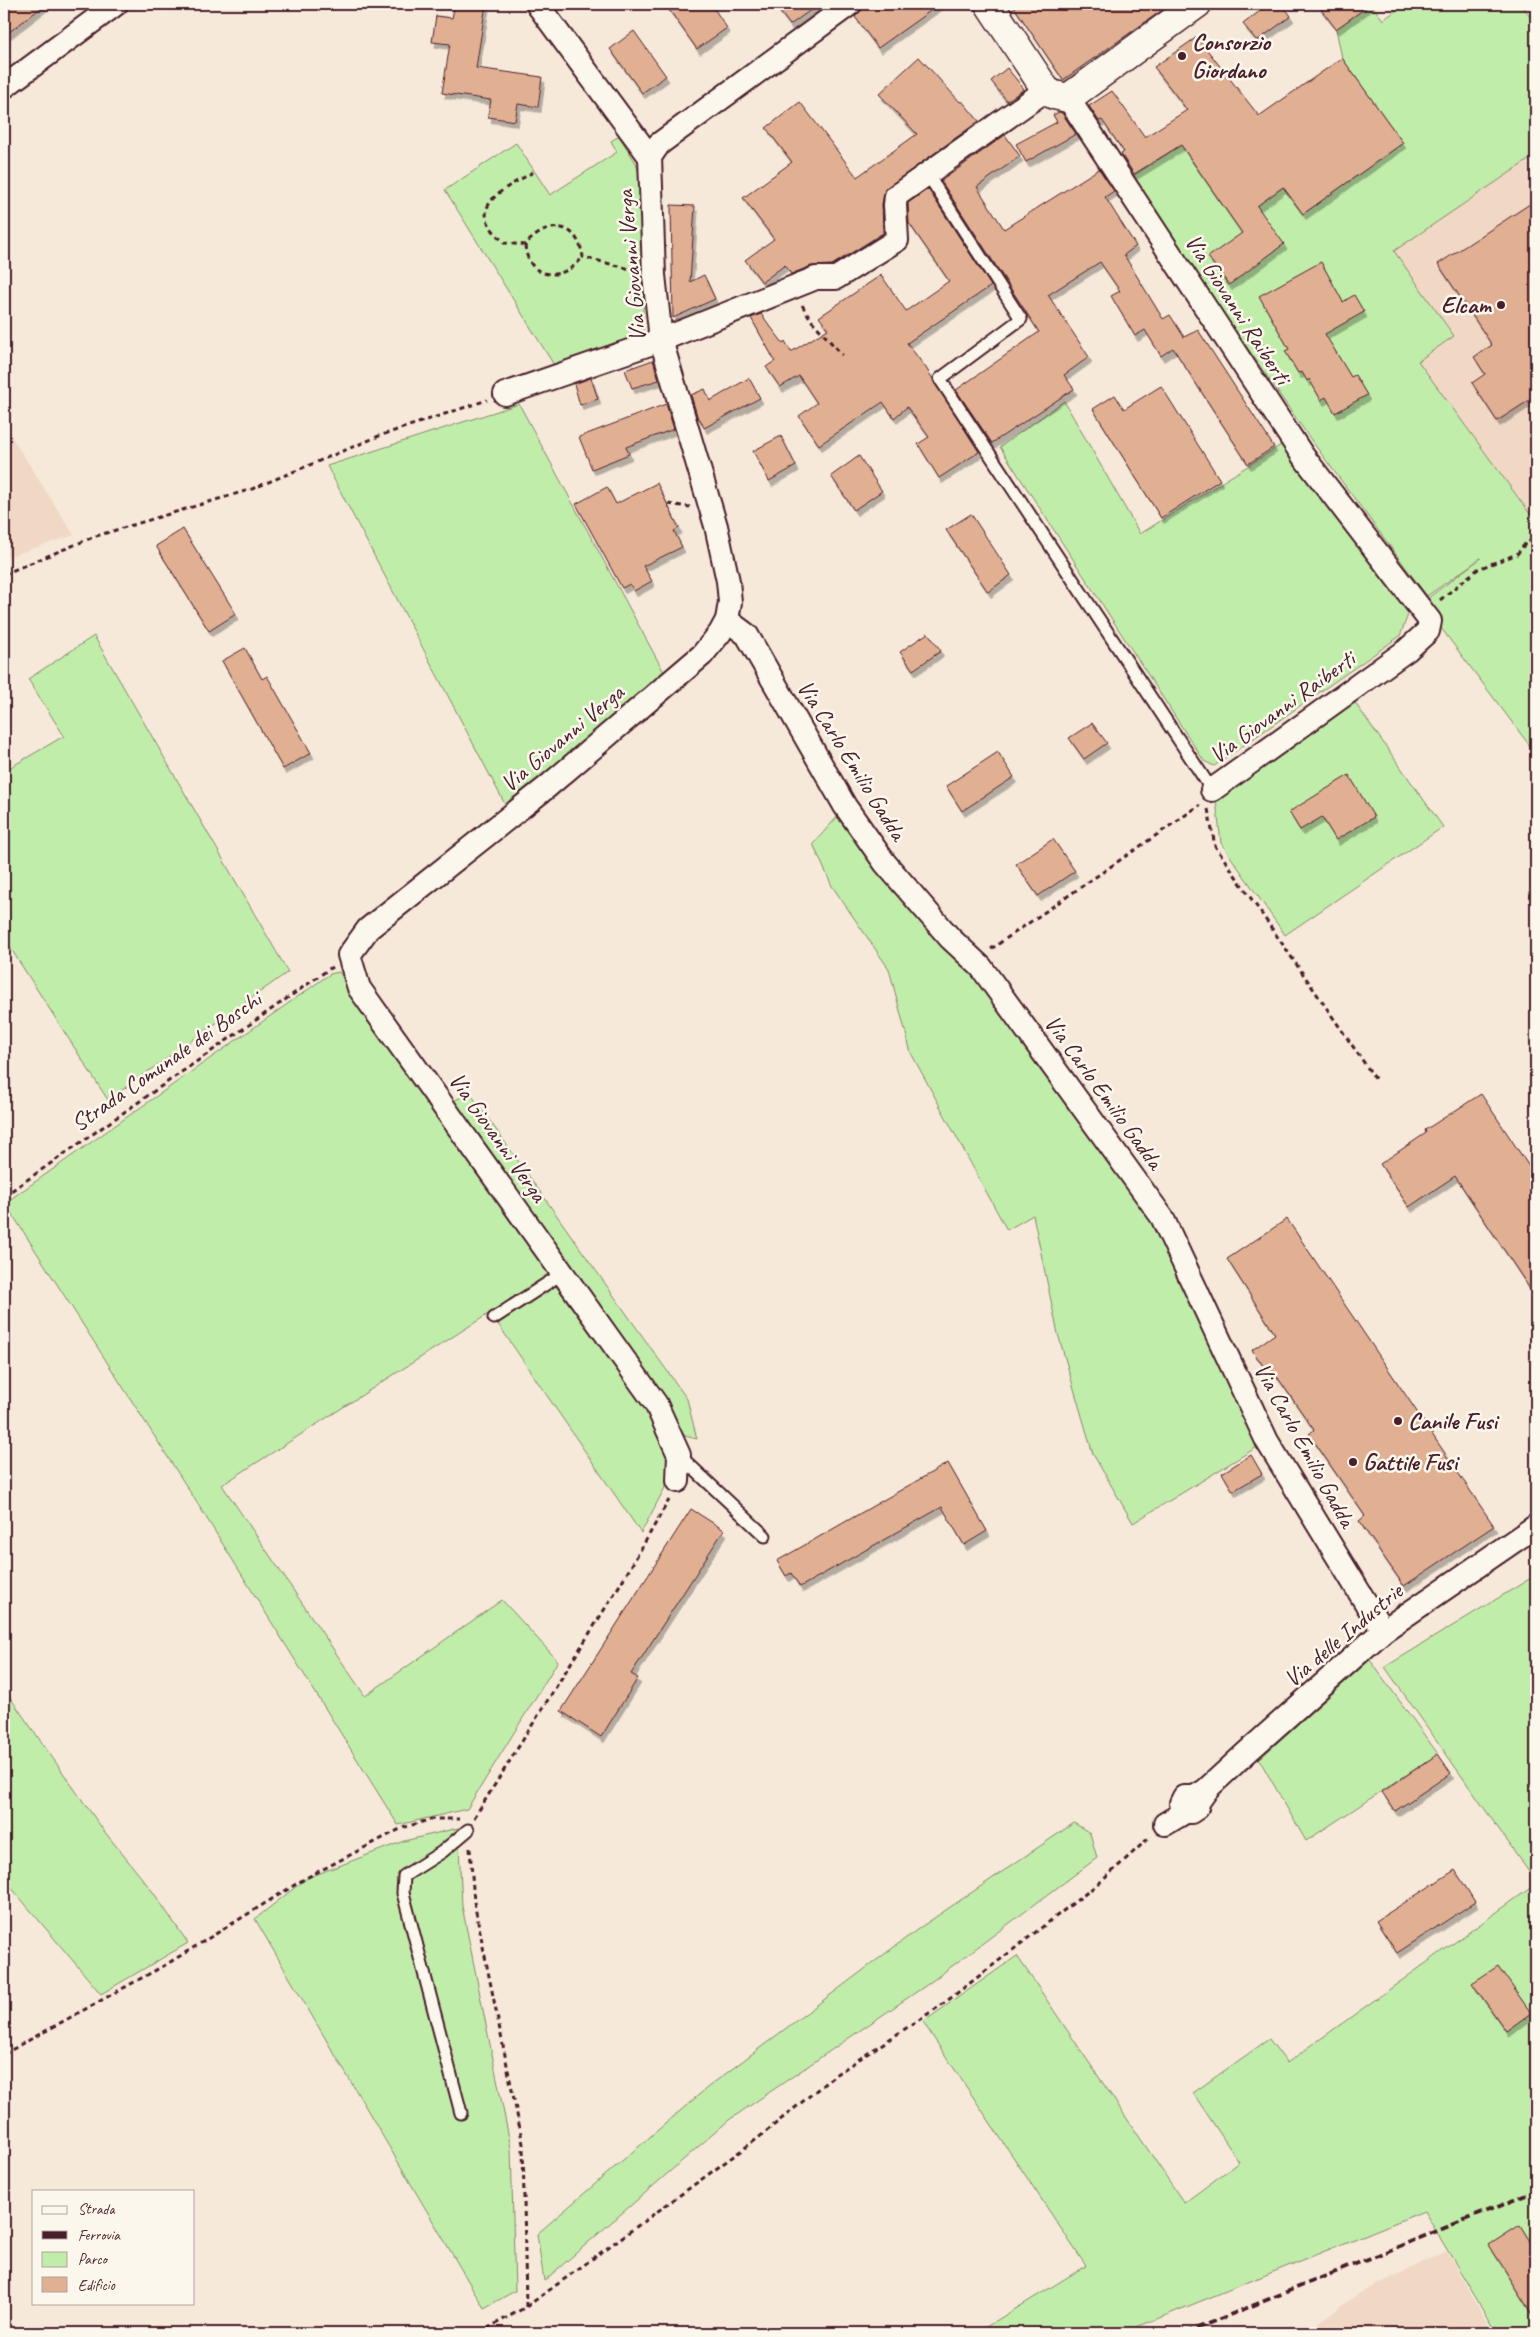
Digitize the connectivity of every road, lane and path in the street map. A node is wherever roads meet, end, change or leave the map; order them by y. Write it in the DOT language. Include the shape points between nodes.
graph roads {
  1 [pos="116,4"];
  2 [pos="536,4"];
  3 [pos="850,4"];
  4 [pos="989,4"];
  5 [pos="1197,4"];
  6 [pos="4,87"];
  7 [pos="1057,94"];
  8 [pos="650,157"];
  9 [pos="534,172"];
  10 [pos="928,175"];
  11 [pos="525,244"];
  12 [pos="583,257"];
  13 [pos="654,275"];
  14 [pos="790,287"];
  15 [pos="661,340"];
  16 [pos="842,356"];
  17 [pos="506,394"];
  18 [pos="1536,537"];
  19 [pos="4,574"];
  20 [pos="1420,607"];
  21 [pos="727,620"];
  22 [pos="1209,795"];
  23 [pos="349,956"];
  24 [pos="974,961"];
  25 [pos="1376,1080"];
  26 [pos="4,1196"];
  27 [pos="563,1273"];
  28 [pos="494,1318"];
  29 [pos="678,1455"];
  30 [pos="678,1481"];
  31 [pos="1536,1526"];
  32 [pos="765,1536"];
  33 [pos="1383,1631"];
  34 [pos="1187,1807"];
  35 [pos="470,1825"];
  36 [pos="4,2054"];
  37 [pos="461,2114"];
  38 [pos="526,2307"];
  39 [pos="479,2333"];
  1 -- 6 [label="street"];
  2 -- 8 [label="street"];
  3 -- 8 [label="street, Via Giovanni Verga" via="660,144"];
  4 -- 7 [label="street"];
  5 -- 7 [label="street"];
  7 -- 10 [label="street"];
  7 -- 20 [label="street, Via Giovanni Raiberti" via="1303,456"];
  8 -- 13 [label="street, Via Giovanni Verga"];
  9 -- 11 [label="path" via="490,200 485,210 488,224 504,242"];
  10 -- 14 [label="street" via="896,196 897,240 836,278 816,278"];
  10 -- 22 [label="lane, Via Giovanni Raiberti" via="1021,319 940,379"];
  11 -- 12 [label="path" via="544,229 560,228 578,240"];
  11 -- 12 [label="path" via="531,265 548,274 568,271"];
  12 -- 13 [label="path"];
  13 -- 15 [label="street, Via Giovanni Verga"];
  14 -- 15 [label="street"];
  14 -- 16 [label="path" via="812,321"];
  15 -- 17 [label="street"];
  15 -- 21 [label="street, Via Giovanni Verga" via="724,556 730,602"];
  17 -- 19 [label="path" via="378,436 252,489 96,536"];
  18 -- 20 [label="path" via="1517,554 1478,568 1443,599"];
  20 -- 22 [label="street, Via Giovanni Raiberti" via="1430,621 1428,631 1414,644"];
  21 -- 23 [label="street, Via Giovanni Verga" via="702,655 547,787 368,929"];
  21 -- 24 [label="street, Via Carlo Emilio Gadda" via="746,635 845,806 884,863"];
  22 -- 24 [label="path"];
  22 -- 25 [label="path" via="1214,846"];
  23 -- 26 [label="path, Strada Comunale dei Boschi"];
  23 -- 27 [label="street, Via Giovanni Verga" via="360,988"];
  24 -- 33 [label="street, Via Carlo Emilio Gadda" via="1162,1217 1267,1441"];
  27 -- 28 [label="lane"];
  27 -- 29 [label="street, Via Giovanni Verga" via="656,1404"];
  29 -- 30 [label="street, Via Giovanni Verga"];
  29 -- 32 [label="lane"];
  30 -- 35 [label="path" via="636,1558"];
  31 -- 33 [label="street, Via delle Industrie"];
  33 -- 34 [label="street, Via delle Industrie"];
  34 -- 38 [label="path" via="1103,1880 943,2004 835,2075 757,2139"];
  35 -- 36 [label="path" via="453,1818 432,1819 402,1828 306,1878 168,1964"];
  35 -- 37 [label="lane" via="442,1852 404,1876 403,1893"];
  35 -- 38 [label="path" via="474,1902 524,2144"];
  38 -- 39 [label="path"];
}
